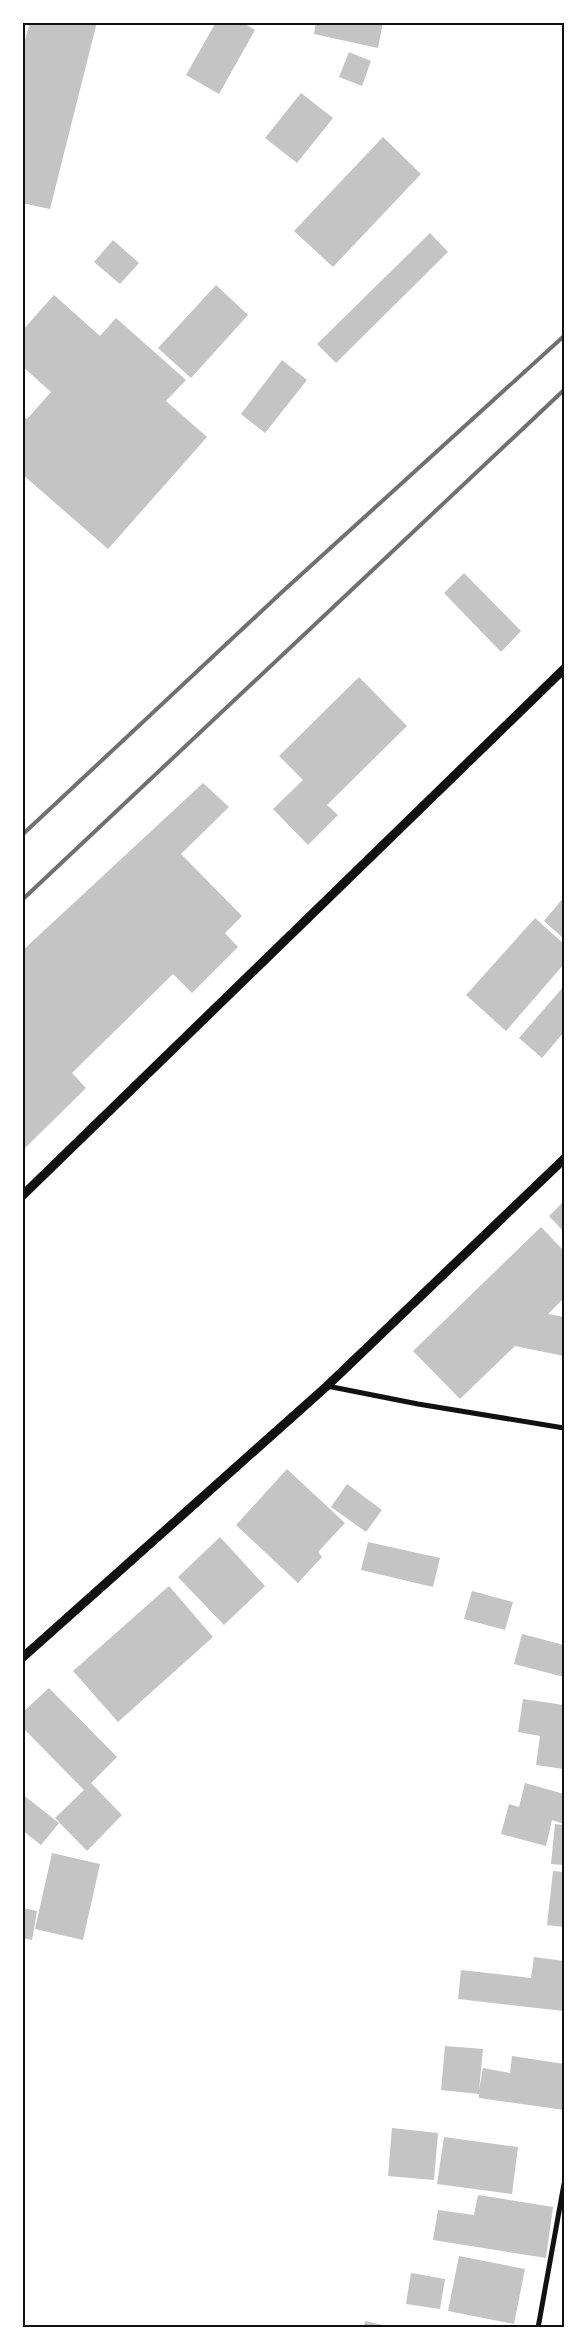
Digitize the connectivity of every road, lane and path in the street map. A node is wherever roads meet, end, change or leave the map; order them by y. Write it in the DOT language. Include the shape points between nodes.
graph roads {
  1 [pos="564,669"];
  2 [pos="564,1159"];
  3 [pos="22,1196"];
  4 [pos="327,1386"];
  5 [pos="564,1428"];
  6 [pos="22,1658"];
  7 [pos="564,2184"];
  8 [pos="538,2328"];
  1 -- 3 [label="street"];
  2 -- 4 [label="street"];
  4 -- 5 [label="street"];
  4 -- 6 [label="street"];
  7 -- 8 [label="street"];
}
